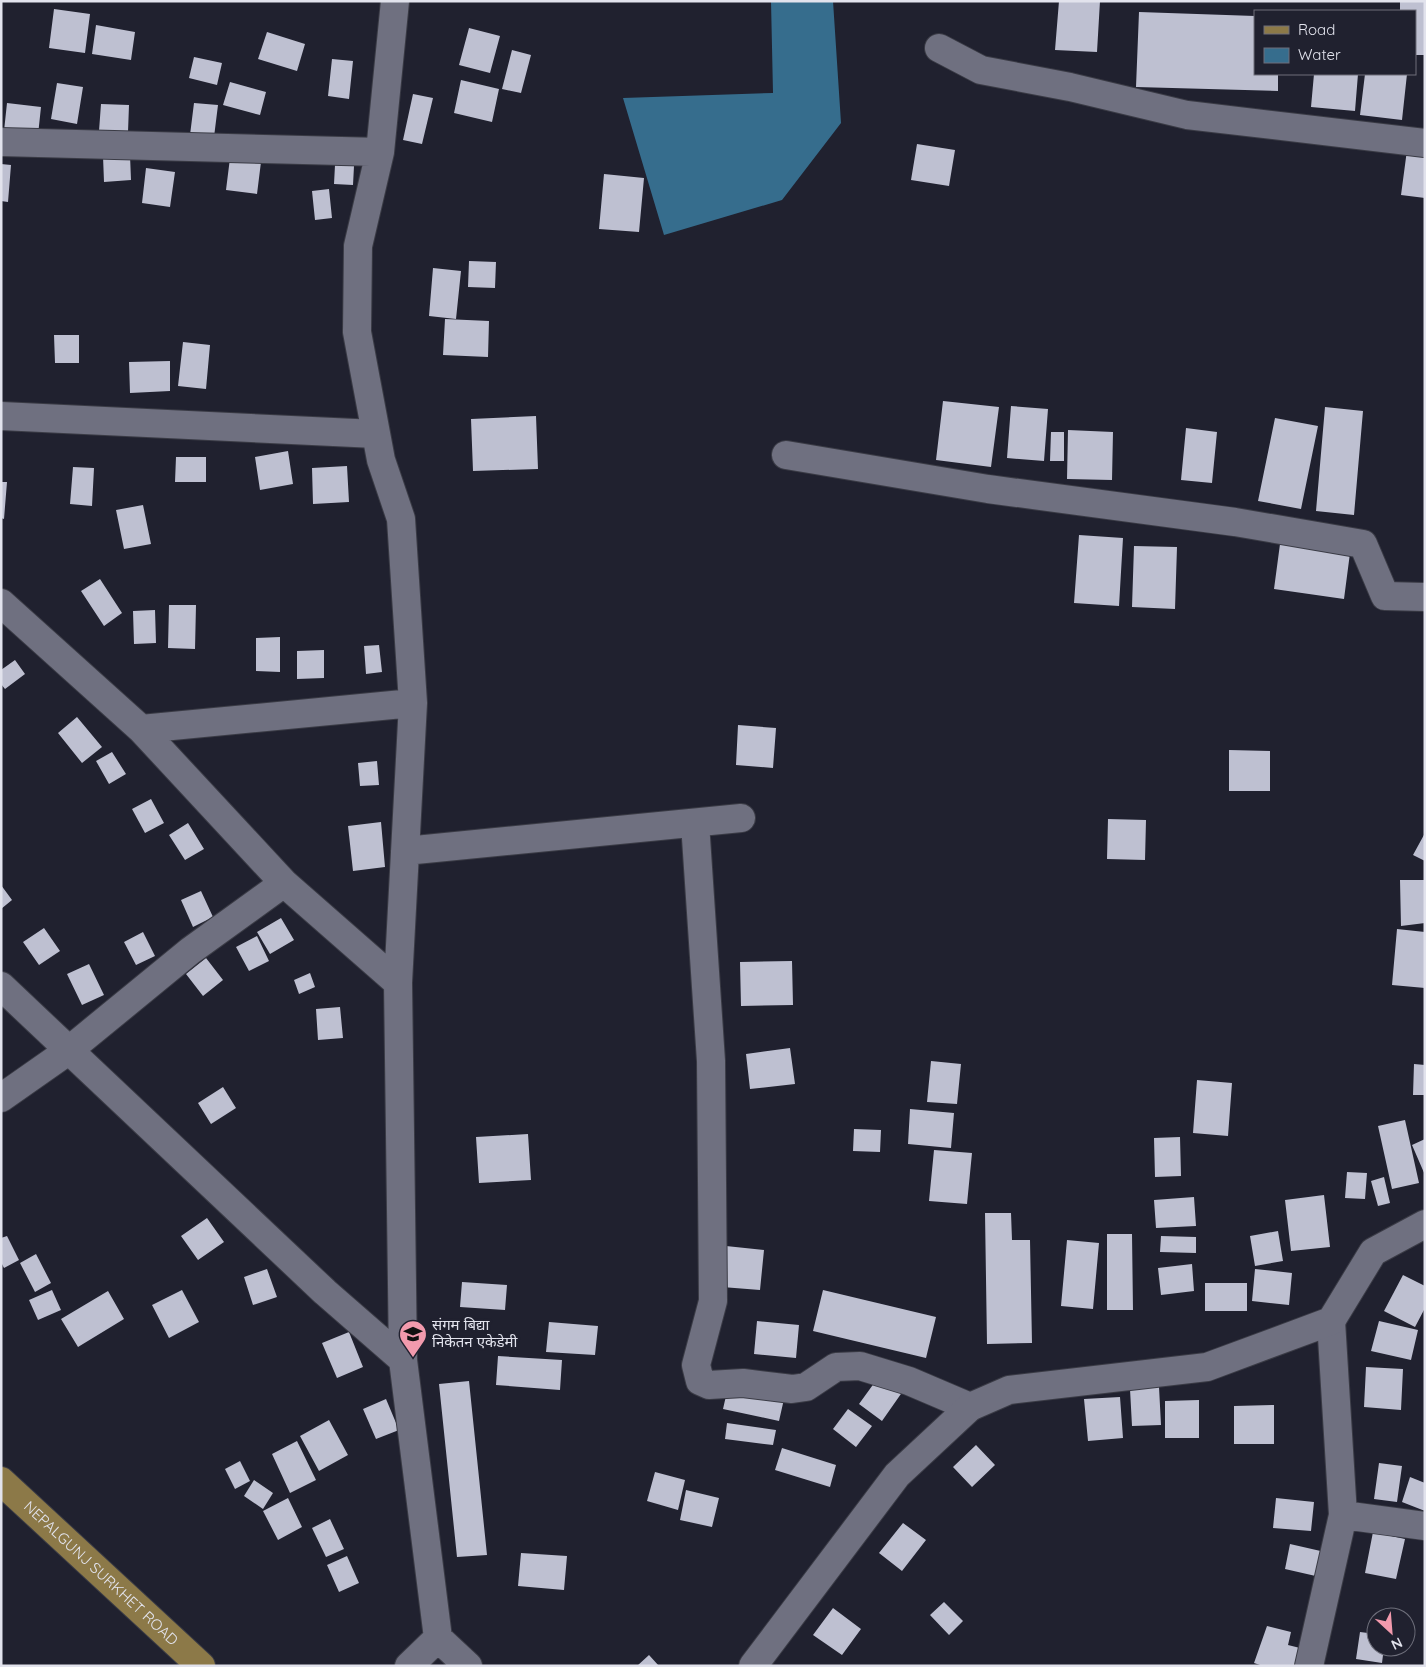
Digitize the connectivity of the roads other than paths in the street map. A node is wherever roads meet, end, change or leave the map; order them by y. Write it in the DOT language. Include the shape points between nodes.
graph roads {
  1 [pos="395,1"];
  2 [pos="939,48"];
  3 [pos="1,142"];
  4 [pos="1425,143"];
  5 [pos="380,152"];
  6 [pos="1,416"];
  7 [pos="376,434"];
  8 [pos="786,455"];
  9 [pos="1425,597"];
  10 [pos="1,603"];
  11 [pos="413,703"];
  12 [pos="141,729"];
  13 [pos="741,818"];
  14 [pos="695,822"];
  15 [pos="405,851"];
  16 [pos="284,883"];
  17 [pos="398,983"];
  18 [pos="1,986"];
  19 [pos="68,1051"];
  20 [pos="1,1098"];
  21 [pos="1425,1224"];
  22 [pos="1331,1321"];
  23 [pos="403,1360"];
  24 [pos="970,1407"];
  25 [pos="1,1481"];
  26 [pos="1343,1515"];
  27 [pos="1425,1526"];
  28 [pos="438,1638"];
  29 [pos="200,1666"];
  30 [pos="409,1666"];
  31 [pos="468,1666"];
  32 [pos="753,1666"];
  33 [pos="1309,1666"];
  1 -- 5 [label="street"];
  2 -- 4 [label="street" via="981,70 1187,115"];
  3 -- 5 [label="street"];
  5 -- 7 [label="street" via="358,246 357,332"];
  6 -- 7 [label="street"];
  7 -- 11 [label="street" via="381,460 401,518"];
  8 -- 9 [label="street" via="988,489 1234,522 1363,544 1385,596"];
  10 -- 12 [label="street"];
  11 -- 12 [label="street"];
  11 -- 15 [label="street"];
  12 -- 16 [label="street"];
  13 -- 14 [label="street"];
  14 -- 15 [label="street"];
  14 -- 24 [label="street" via="711,1090 713,1301 696,1365 700,1381 709,1386 743,1383 799,1388 806,1387 836,1367 860,1366 909,1381"];
  15 -- 17 [label="street"];
  16 -- 17 [label="street"];
  16 -- 19 [label="street" via="190,951"];
  17 -- 23 [label="street"];
  18 -- 19 [label="street"];
  19 -- 20 [label="street"];
  19 -- 23 [label="street" via="324,1292"];
  21 -- 22 [label="street" via="1373,1252"];
  22 -- 24 [label="street" via="1207,1367 1009,1390"];
  22 -- 26 [label="street"];
  23 -- 28 [label="street"];
  24 -- 32 [label="street" via="898,1475"];
  25 -- 29 [label="main road, NEPALGUNJ SURKHET ROAD"];
  26 -- 27 [label="street"];
  26 -- 33 [label="street"];
  28 -- 30 [label="street"];
  28 -- 31 [label="street"];
}
